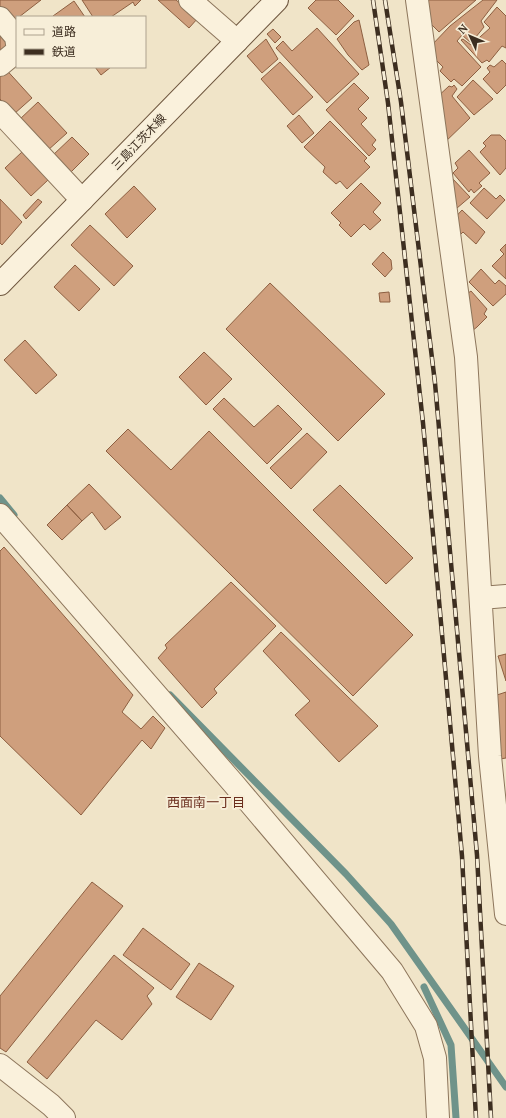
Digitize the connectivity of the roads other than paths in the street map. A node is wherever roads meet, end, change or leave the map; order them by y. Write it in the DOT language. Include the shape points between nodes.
graph roads {
  1 [pos="190,0"];
  2 [pos="277,0"];
  3 [pos="417,0"];
  4 [pos="0,18"];
  5 [pos="16,37"];
  6 [pos="237,41"];
  7 [pos="16,52"];
  8 [pos="0,65"];
  9 [pos="0,112"];
  10 [pos="82,200"];
  11 [pos="0,284"];
  12 [pos="0,515"];
  13 [pos="506,596"];
  14 [pos="481,598"];
  15 [pos="506,914"];
  16 [pos="0,1066"];
  17 [pos="64,1118"];
  18 [pos="438,1118"];
  1 -- 6 [label="street"];
  2 -- 6 [label="street, 三島江茨木線"];
  3 -- 14 [label="street" via="466,357"];
  4 -- 5 [label="street"];
  6 -- 10 [label="street, 三島江茨木線"];
  7 -- 8 [label="street"];
  9 -- 10 [label="street"];
  10 -- 11 [label="street, 三島江茨木線"];
  12 -- 18 [label="street" via="392,971 426,1026 435,1058"];
  13 -- 14 [label="street"];
  14 -- 15 [label="street" via="490,756"];
  16 -- 17 [label="street"];
}
